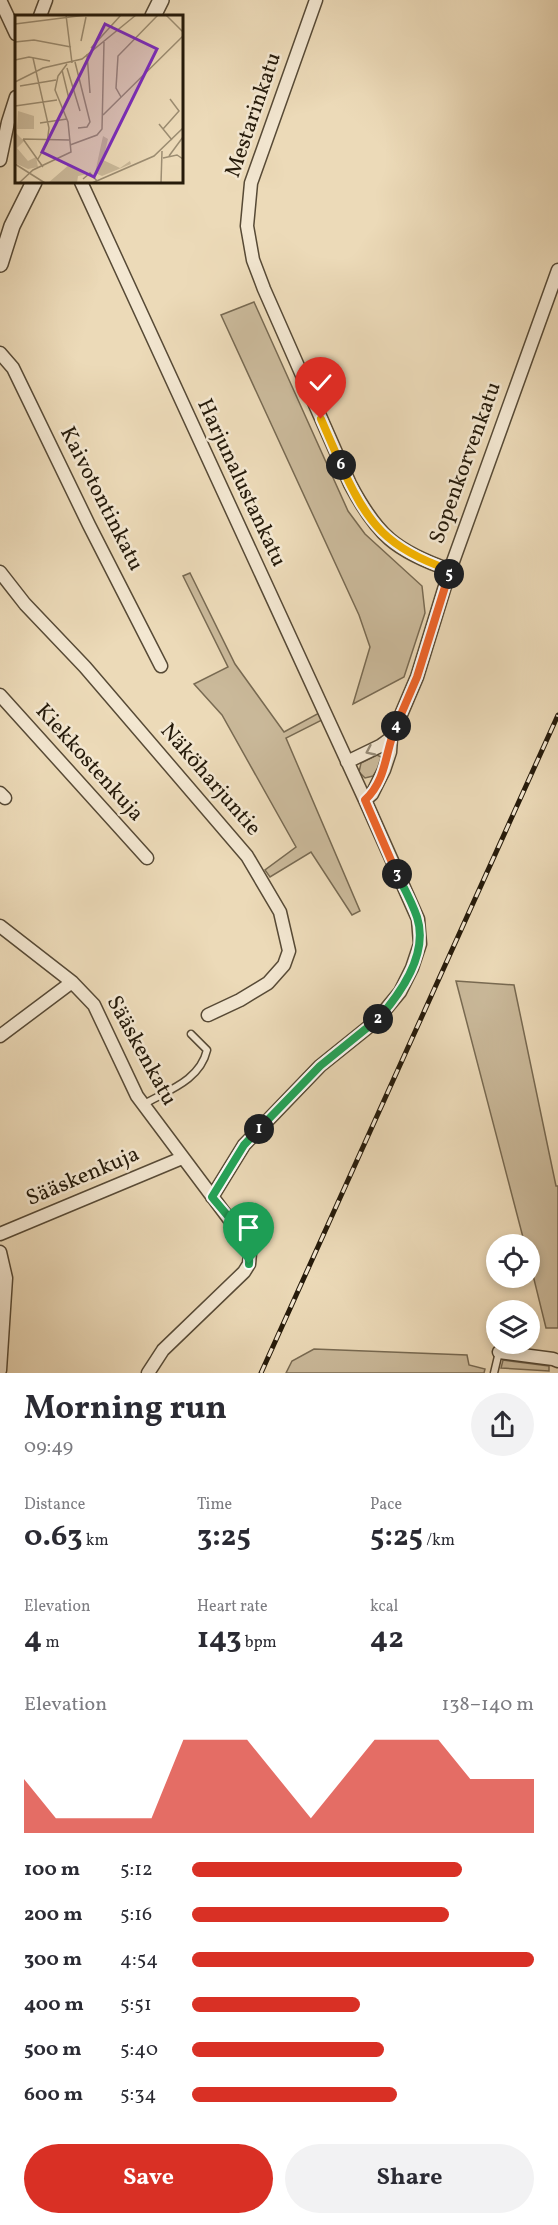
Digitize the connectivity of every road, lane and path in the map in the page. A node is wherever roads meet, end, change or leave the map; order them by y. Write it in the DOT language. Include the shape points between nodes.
graph roads {
  1 [pos="0,0"];
  2 [pos="46,0"];
  3 [pos="161,0"];
  4 [pos="316,0"];
  5 [pos="40,15"];
  6 [pos="154,15"];
  7 [pos="15,32"];
  8 [pos="15,100"];
  9 [pos="0,160"];
  10 [pos="34,183"];
  11 [pos="81,183"];
  12 [pos="0,264"];
  13 [pos="558,270"];
  14 [pos="0,353"];
  15 [pos="450,570"];
  16 [pos="0,573"];
  17 [pos="161,666"];
  18 [pos="0,695"];
  19 [pos="391,738"];
  20 [pos="347,762"];
  21 [pos="365,800"];
  22 [pos="147,858"];
  23 [pos="0,926"];
  24 [pos="72,982"];
  25 [pos="208,1015"];
  26 [pos="190,1034"];
  27 [pos="0,1036"];
  28 [pos="143,1105"];
  29 [pos="182,1158"];
  30 [pos="212,1197"];
  31 [pos="0,1234"];
  32 [pos="0,1252"];
  33 [pos="499,1354"];
  34 [pos="512,1354"];
  35 [pos="558,1361"];
  36 [pos="0,1370"];
  37 [pos="148,1373"];
  38 [pos="494,1373"];
  1 -- 7 [label="street"];
  2 -- 5 [label="street"];
  3 -- 6 [label="street"];
  4 -- 15 [label="street, Mestarinkatu" via="251,183 247,226 253,260 363,508 393,543 420,560"];
  8 -- 9 [label="street"];
  10 -- 12 [label="street" via="12,226"];
  11 -- 20 [label="street, Harjunalustankatu"];
  13 -- 15 [label="street, Sopenkorvenkatu"];
  14 -- 17 [label="street, Kaivotontinkatu" via="13,368"];
  15 -- 19 [label="street, Sopenkorvenkatu" via="417,677"];
  16 -- 25 [label="street, Näköharjuntie" via="247,856 280,912 289,951 284,965 268,983"];
  18 -- 22 [label="street, Kiekkostenkuja"];
  19 -- 20 [label="street, one-way"];
  19 -- 21 [label="street, Sopenkorvenkatu" via="384,770"];
  20 -- 21 [label="street, Harjunalustankatu"];
  21 -- 30 [label="street, Harjunalustankatu" via="418,919 420,944 412,968 400,992 376,1021 320,1066 244,1145"];
  23 -- 24 [label="street, Sääskenkatu"];
  24 -- 27 [label="street"];
  24 -- 28 [label="street, Sääskenkatu" via="94,1005"];
  26 -- 28 [label="lane" via="207,1050 204,1062 191,1077"];
  28 -- 29 [label="street, Sääskenkatu"];
  29 -- 30 [label="street, Sääskenkatu"];
  29 -- 31 [label="street, Sääskenkuja"];
  30 -- 37 [label="street, Sääskenkatu" via="239,1231 250,1253 249,1264 163,1350"];
  32 -- 36 [label="street" via="6,1278"];
  33 -- 38 [label="lane"];
  34 -- 35 [label="street"];
}
